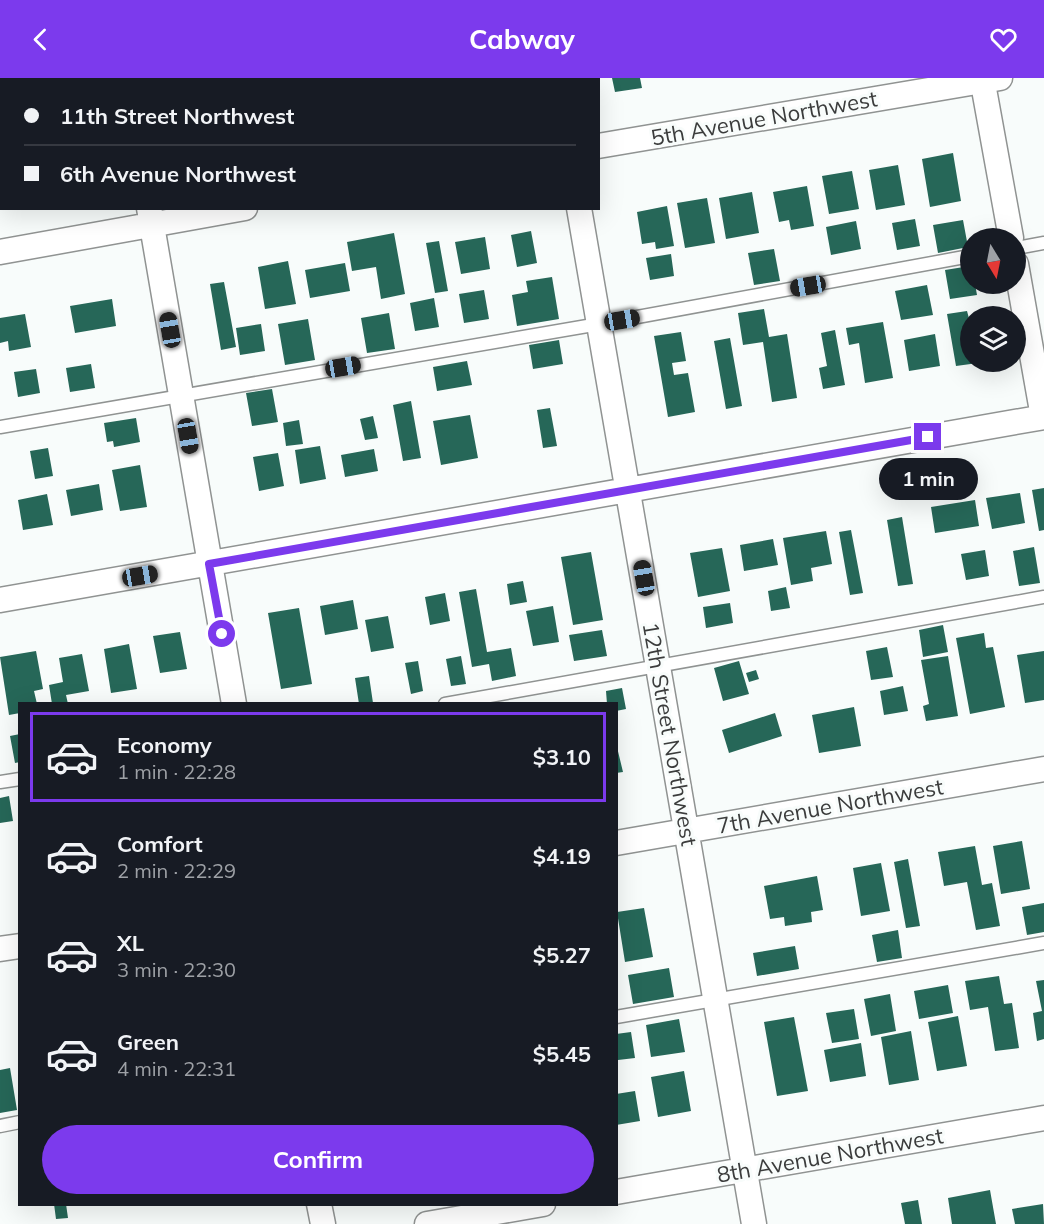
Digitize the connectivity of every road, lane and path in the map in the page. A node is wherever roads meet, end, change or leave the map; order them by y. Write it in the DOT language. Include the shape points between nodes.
graph roads {
  1 [pos="988,79"];
  2 [pos="600,146"];
  3 [pos="224,210"];
  4 [pos="579,210"];
  5 [pos="151,217"];
  6 [pos="1010,228"];
  7 [pos="1044,243"];
  8 [pos="1026,246"];
  9 [pos="0,252"];
  10 [pos="960,258"];
  11 [pos="1021,294"];
  12 [pos="599,324"];
  13 [pos="180,394"];
  14 [pos="1044,417"];
  15 [pos="0,427"];
  16 [pos="629,490"];
  17 [pos="209,564"];
  18 [pos="1044,597"];
  19 [pos="0,600"];
  20 [pos="659,666"];
  21 [pos="234,702"];
  22 [pos="456,702"];
  23 [pos="1044,770"];
  24 [pos="18,779"];
  25 [pos="0,782"];
  26 [pos="687,831"];
  27 [pos="618,843"];
  28 [pos="1044,943"];
  29 [pos="18,946"];
  30 [pos="0,949"];
  31 [pos="716,1000"];
  32 [pos="618,1017"];
  33 [pos="1044,1118"];
  34 [pos="18,1122"];
  35 [pos="0,1126"];
  36 [pos="745,1171"];
  37 [pos="618,1192"];
  38 [pos="319,1206"];
  39 [pos="532,1206"];
  40 [pos="323,1224"];
  41 [pos="428,1224"];
  42 [pos="754,1224"];
  1 -- 2 [label="street, 5th Avenue Northwest"];
  1 -- 6 [label="street"];
  3 -- 5 [label="street"];
  4 -- 12 [label="street, 12th Street Northwest"];
  5 -- 9 [label="street"];
  5 -- 13 [label="street"];
  7 -- 8 [label="lane"];
  10 -- 12 [label="lane"];
  11 -- 14 [label="street"];
  12 -- 13 [label="lane"];
  12 -- 16 [label="street, 12th Street Northwest"];
  13 -- 15 [label="lane"];
  13 -- 17 [label="street"];
  14 -- 16 [label="street"];
  16 -- 17 [label="street"];
  16 -- 20 [label="street, 12th Street Northwest"];
  17 -- 19 [label="street"];
  17 -- 21 [label="street"];
  18 -- 20 [label="lane"];
  20 -- 22 [label="lane"];
  20 -- 26 [label="street, 12th Street Northwest"];
  23 -- 26 [label="street, 7th Avenue Northwest"];
  24 -- 25 [label="lane"];
  26 -- 27 [label="street, 7th Avenue Northwest"];
  26 -- 31 [label="street, 12th Street Northwest"];
  28 -- 31 [label="lane"];
  29 -- 30 [label="street"];
  31 -- 32 [label="lane"];
  31 -- 36 [label="street, 12th Street Northwest"];
  33 -- 36 [label="street, 8th Avenue Northwest"];
  34 -- 35 [label="lane"];
  36 -- 37 [label="street, 8th Avenue Northwest"];
  36 -- 42 [label="street, 12th Street Northwest"];
  38 -- 40 [label="street"];
  39 -- 41 [label="street"];
}
